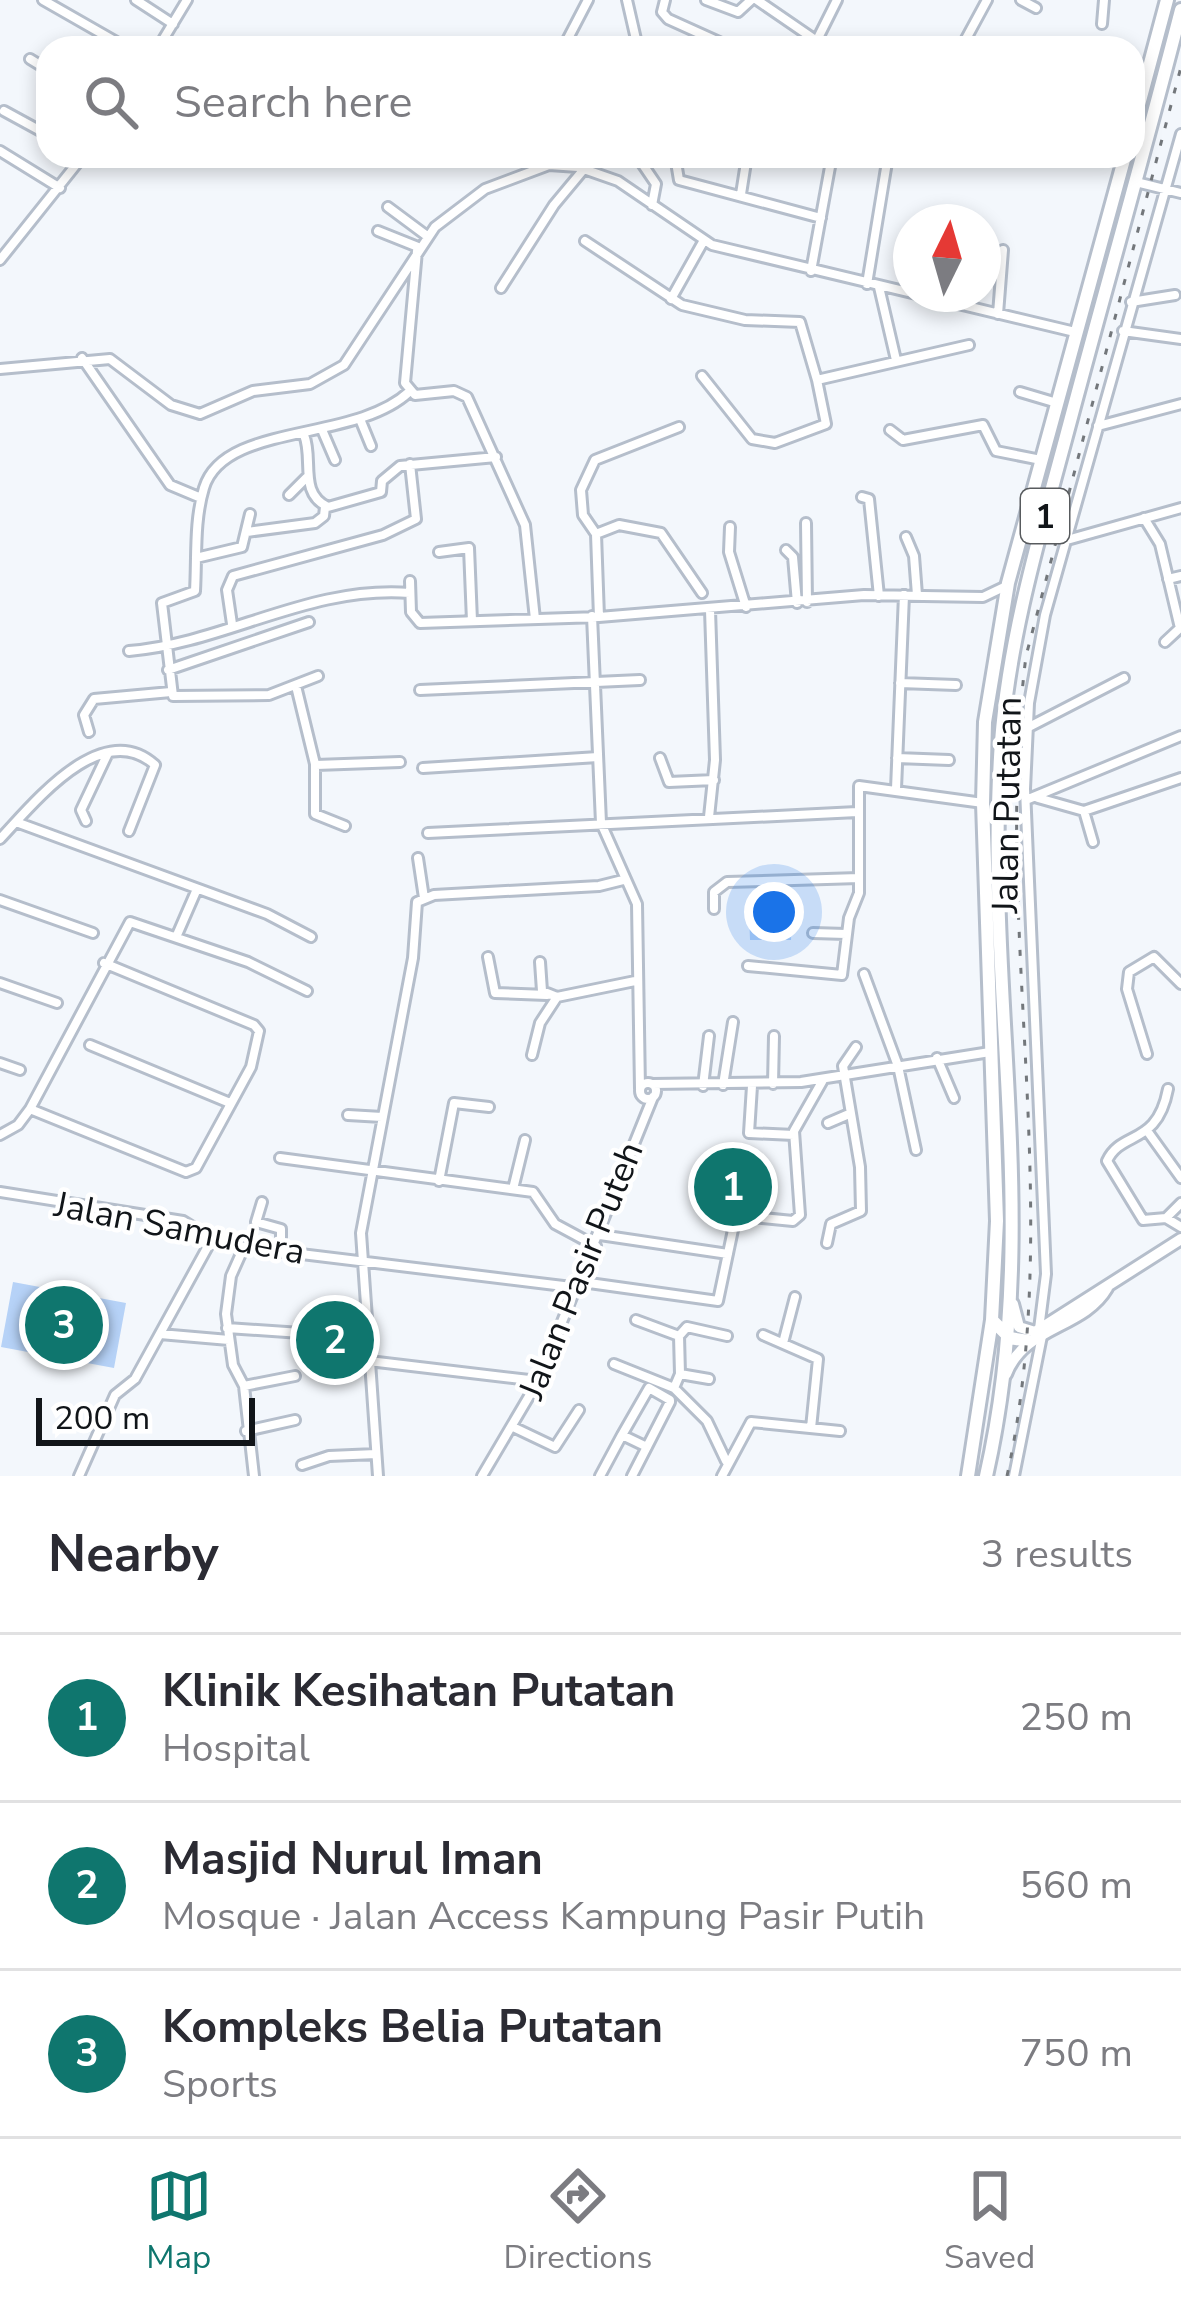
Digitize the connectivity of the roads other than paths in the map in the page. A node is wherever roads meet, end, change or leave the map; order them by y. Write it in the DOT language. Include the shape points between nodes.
graph roads {
  1 [pos="43,0"];
  2 [pos="136,0"];
  3 [pos="587,0"];
  4 [pos="627,0"];
  5 [pos="665,0"];
  6 [pos="706,0"];
  7 [pos="754,0"];
  8 [pos="836,0"];
  9 [pos="987,0"];
  10 [pos="1022,0"];
  11 [pos="1104,0"];
  12 [pos="1167,0"];
  13 [pos="184,1"];
  14 [pos="1036,8"];
  15 [pos="1181,10"];
  16 [pos="172,24"];
  17 [pos="1102,24"];
  18 [pos="106,36"];
  19 [pos="165,36"];
  20 [pos="569,36"];
  21 [pos="635,36"];
  22 [pos="706,36"];
  23 [pos="812,36"];
  24 [pos="819,36"];
  25 [pos="968,36"];
  26 [pos="30,59"];
  27 [pos="36,63"];
  28 [pos="1145,68"];
  29 [pos="4,112"];
  30 [pos="1145,125"];
  31 [pos="36,129"];
  32 [pos="1181,134"];
  33 [pos="0,151"];
  34 [pos="74,168"];
  35 [pos="531,168"];
  36 [pos="586,168"];
  37 [pos="643,168"];
  38 [pos="675,168"];
  39 [pos="745,168"];
  40 [pos="830,168"];
  41 [pos="886,168"];
  42 [pos="1122,168"];
  43 [pos="1137,168"];
  44 [pos="1136,182"];
  45 [pos="60,188"];
  46 [pos="1168,190"];
  47 [pos="1181,193"];
  48 [pos="741,194"];
  49 [pos="652,206"];
  50 [pos="388,207"];
  51 [pos="821,218"];
  52 [pos="378,231"];
  53 [pos="427,236"];
  54 [pos="584,241"];
  55 [pos="703,242"];
  56 [pos="417,248"];
  57 [pos="1003,250"];
  58 [pos="0,260"];
  59 [pos="812,271"];
  60 [pos="867,284"];
  61 [pos="879,287"];
  62 [pos="501,288"];
  63 [pos="1175,295"];
  64 [pos="671,299"];
  65 [pos="1131,302"];
  66 [pos="998,314"];
  67 [pos="1123,331"];
  68 [pos="1074,336"];
  69 [pos="1179,337"];
  70 [pos="1090,344"];
  71 [pos="969,345"];
  72 [pos="82,358"];
  73 [pos="896,360"];
  74 [pos="0,369"];
  75 [pos="702,376"];
  76 [pos="817,380"];
  77 [pos="409,392"];
  78 [pos="1020,392"];
  79 [pos="1057,403"];
  80 [pos="1181,404"];
  81 [pos="360,419"];
  82 [pos="1098,426"];
  83 [pos="679,427"];
  84 [pos="890,430"];
  85 [pos="323,432"];
  86 [pos="304,435"];
  87 [pos="371,446"];
  88 [pos="497,457"];
  89 [pos="335,460"];
  90 [pos="1042,460"];
  91 [pos="410,464"];
  92 [pos="376,470"];
  93 [pos="385,477"];
  94 [pos="306,478"];
  95 [pos="289,495"];
  96 [pos="862,496"];
  97 [pos="202,498"];
  98 [pos="325,506"];
  99 [pos="1181,508"];
  100 [pos="250,514"];
  101 [pos="1144,518"];
  102 [pos="806,523"];
  103 [pos="730,527"];
  104 [pos="247,532"];
  105 [pos="596,535"];
  106 [pos="906,537"];
  107 [pos="1065,540"];
  108 [pos="786,550"];
  109 [pos="439,552"];
  110 [pos="196,558"];
  111 [pos="1181,576"];
  112 [pos="1168,579"];
  113 [pos="410,581"];
  114 [pos="1008,583"];
  115 [pos="410,593"];
  116 [pos="702,593"];
  117 [pos="904,595"];
  118 [pos="917,595"];
  119 [pos="879,596"];
  120 [pos="983,597"];
  121 [pos="802,603"];
  122 [pos="746,607"];
  123 [pos="710,610"];
  124 [pos="595,617"];
  125 [pos="1000,617"];
  126 [pos="535,619"];
  127 [pos="472,621"];
  128 [pos="309,622"];
  129 [pos="232,624"];
  130 [pos="1165,642"];
  131 [pos="165,648"];
  132 [pos="129,651"];
  133 [pos="993,663"];
  134 [pos="1011,665"];
  135 [pos="167,670"];
  136 [pos="318,676"];
  137 [pos="1124,678"];
  138 [pos="640,680"];
  139 [pos="594,681"];
  140 [pos="900,683"];
  141 [pos="956,685"];
  142 [pos="296,686"];
  143 [pos="420,690"];
  144 [pos="171,692"];
  145 [pos="1026,729"];
  146 [pos="89,732"];
  147 [pos="1181,736"];
  148 [pos="109,752"];
  149 [pos="598,758"];
  150 [pos="660,758"];
  151 [pos="897,758"];
  152 [pos="949,760"];
  153 [pos="400,762"];
  154 [pos="315,764"];
  155 [pos="423,768"];
  156 [pos="1181,778"];
  157 [pos="714,780"];
  158 [pos="896,789"];
  159 [pos="1031,799"];
  160 [pos="982,803"];
  161 [pos="1084,811"];
  162 [pos="857,812"];
  163 [pos="709,818"];
  164 [pos="86,821"];
  165 [pos="16,822"];
  166 [pos="601,823"];
  167 [pos="345,826"];
  168 [pos="129,831"];
  169 [pos="428,833"];
  170 [pos="0,839"];
  171 [pos="1093,842"];
  172 [pos="418,858"];
  173 [pos="860,878"];
  174 [pos="623,880"];
  175 [pos="197,889"];
  176 [pos="0,900"];
  177 [pos="420,900"];
  178 [pos="714,909"];
  179 [pos="93,933"];
  180 [pos="813,933"];
  181 [pos="846,934"];
  182 [pos="177,935"];
  183 [pos="311,937"];
  184 [pos="488,956"];
  185 [pos="540,962"];
  186 [pos="104,963"];
  187 [pos="748,966"];
  188 [pos="864,974"];
  189 [pos="635,981"];
  190 [pos="0,983"];
  191 [pos="1181,984"];
  192 [pos="307,991"];
  193 [pos="553,996"];
  194 [pos="57,1004"];
  195 [pos="733,1022"];
  196 [pos="709,1036"];
  197 [pos="774,1036"];
  198 [pos="1007,1036"];
  199 [pos="90,1045"];
  200 [pos="856,1047"];
  201 [pos="992,1052"];
  202 [pos="532,1054"];
  203 [pos="1147,1054"];
  204 [pos="938,1058"];
  205 [pos="0,1063"];
  206 [pos="898,1066"];
  207 [pos="20,1070"];
  208 [pos="844,1076"];
  209 [pos="823,1080"];
  210 [pos="801,1082"];
  211 [pos="772,1084"];
  212 [pos="723,1085"];
  213 [pos="752,1085"];
  214 [pos="703,1086"];
  215 [pos="1168,1089"];
  216 [pos="648,1090"];
  217 [pos="808,1098"];
  218 [pos="954,1098"];
  219 [pos="230,1103"];
  220 [pos="489,1107"];
  221 [pos="29,1109"];
  222 [pos="849,1114"];
  223 [pos="348,1115"];
  224 [pos="383,1117"];
  225 [pos="828,1123"];
  226 [pos="1012,1123"];
  227 [pos="994,1124"];
  228 [pos="1,1132"];
  229 [pos="1148,1132"];
  230 [pos="794,1136"];
  231 [pos="525,1140"];
  232 [pos="916,1150"];
  233 [pos="280,1158"];
  234 [pos="369,1170"];
  235 [pos="1181,1178"];
  236 [pos="439,1181"];
  237 [pos="513,1189"];
  238 [pos="0,1192"];
  239 [pos="262,1202"];
  240 [pos="1181,1203"];
  241 [pos="1166,1218"];
  242 [pos="1181,1228"];
  243 [pos="600,1235"];
  244 [pos="212,1239"];
  245 [pos="1181,1239"];
  246 [pos="827,1243"];
  247 [pos="244,1246"];
  248 [pos="596,1246"];
  249 [pos="281,1252"];
  250 [pos="728,1254"];
  251 [pos="361,1258"];
  252 [pos="581,1285"];
  253 [pos="1107,1288"];
  254 [pos="1045,1292"];
  255 [pos="795,1297"];
  256 [pos="1013,1304"];
  257 [pos="1058,1316"];
  258 [pos="636,1320"];
  259 [pos="992,1320"];
  260 [pos="227,1328"];
  261 [pos="301,1333"];
  262 [pos="160,1334"];
  263 [pos="763,1335"];
  264 [pos="679,1336"];
  265 [pos="727,1336"];
  266 [pos="1036,1336"];
  267 [pos="1010,1338"];
  268 [pos="229,1340"];
  269 [pos="783,1343"];
  270 [pos="368,1361"];
  271 [pos="614,1364"];
  272 [pos="680,1374"];
  273 [pos="1006,1374"];
  274 [pos="295,1376"];
  275 [pos="709,1379"];
  276 [pos="538,1381"];
  277 [pos="244,1386"];
  278 [pos="674,1388"];
  279 [pos="983,1395"];
  280 [pos="1003,1397"];
  281 [pos="579,1409"];
  282 [pos="295,1420"];
  283 [pos="513,1427"];
  284 [pos="811,1428"];
  285 [pos="246,1431"];
  286 [pos="840,1431"];
  287 [pos="622,1435"];
  288 [pos="647,1447"];
  289 [pos="376,1454"];
  290 [pos="725,1461"];
  291 [pos="302,1465"];
  292 [pos="486,1475"];
  293 [pos="79,1476"];
  294 [pos="254,1476"];
  295 [pos="378,1476"];
  296 [pos="600,1476"];
  297 [pos="632,1476"];
  298 [pos="722,1476"];
  299 [pos="968,1476"];
  300 [pos="986,1476"];
  301 [pos="1014,1476"];
  1 -- 18 [label="street"];
  2 -- 16 [label="street"];
  3 -- 20 [label="street"];
  4 -- 21 [label="street"];
  5 -- 22 [label="street" via="668,19"];
  6 -- 7 [label="street" via="738,12"];
  7 -- 23 [label="street"];
  8 -- 24 [label="street"];
  9 -- 25 [label="street"];
  10 -- 14 [label="street"];
  11 -- 17 [label="street"];
  12 -- 28 [label="highway"];
  13 -- 16 [label="street"];
  15 -- 30 [label="highway, Jalan Putatan / 1"];
  16 -- 19 [label="street"];
  26 -- 27 [label="street"];
  29 -- 31 [label="street"];
  32 -- 46 [label="street"];
  33 -- 45 [label="street"];
  34 -- 45 [label="street"];
  35 -- 53 [label="street" via="470,197"];
  36 -- 49 [label="street"];
  36 -- 62 [label="street"];
  37 -- 49 [label="street" via="656,184"];
  38 -- 48 [label="street" via="679,180"];
  39 -- 48 [label="street"];
  40 -- 51 [label="street"];
  41 -- 60 [label="street"];
  42 -- 68 [label="highway, Jalan Putatan / 1"];
  43 -- 44 [label="highway, Jalan Putatan / 1"];
  44 -- 46 [label="street"];
  44 -- 70 [label="highway, Jalan Putatan / 1"];
  45 -- 58 [label="street"];
  46 -- 47 [label="street"];
  46 -- 65 [label="street"];
  48 -- 51 [label="street"];
  49 -- 55 [label="street"];
  50 -- 53 [label="street"];
  51 -- 59 [label="street"];
  52 -- 56 [label="street"];
  53 -- 56 [label="street"];
  54 -- 64 [label="street"];
  55 -- 59 [label="street"];
  55 -- 64 [label="street"];
  56 -- 72 [label="street" via="357,352 310,384 253,391 192,413 110,358"];
  56 -- 77 [label="street"];
  57 -- 66 [label="street"];
  59 -- 60 [label="street"];
  60 -- 61 [label="street"];
  61 -- 66 [label="street"];
  61 -- 73 [label="street"];
  63 -- 65 [label="street"];
  64 -- 76 [label="street" via="732,318 800,322"];
  65 -- 67 [label="street"];
  66 -- 68 [label="street"];
  67 -- 69 [label="street"];
  67 -- 82 [label="street"];
  68 -- 70 [label="highway"];
  68 -- 79 [label="highway, Jalan Putatan / 1"];
  70 -- 134 [label="highway, Jalan Putatan / 1"];
  71 -- 73 [label="street"];
  72 -- 74 [label="street"];
  72 -- 97 [label="street" via="170,485"];
  73 -- 76 [label="street"];
  75 -- 76 [label="street" via="762,442 826,424"];
  77 -- 81 [label="street"];
  77 -- 88 [label="street" via="461,392"];
  78 -- 79 [label="street"];
  79 -- 90 [label="highway, Jalan Putatan / 1"];
  80 -- 82 [label="street"];
  81 -- 85 [label="street"];
  81 -- 87 [label="street"];
  82 -- 107 [label="street"];
  83 -- 105 [label="street" via="595,460 580,490"];
  84 -- 90 [label="street" via="903,440 983,425 996,451"];
  85 -- 86 [label="street"];
  85 -- 89 [label="street"];
  86 -- 94 [label="street"];
  86 -- 97 [label="street" via="238,448 210,472"];
  88 -- 91 [label="street"];
  88 -- 126 [label="street" via="525,524"];
  90 -- 114 [label="highway, Jalan Putatan / 1"];
  91 -- 93 [label="street"];
  91 -- 129 [label="street" via="416,519 233,576"];
  92 -- 93 [label="street"];
  93 -- 98 [label="street" via="381,492"];
  94 -- 95 [label="street"];
  94 -- 98 [label="street"];
  96 -- 119 [label="street" via="875,522"];
  97 -- 110 [label="street"];
  98 -- 104 [label="street" via="314,523"];
  99 -- 101 [label="street"];
  100 -- 104 [label="street"];
  101 -- 107 [label="street"];
  101 -- 112 [label="street" via="1154,527"];
  102 -- 121 [label="street"];
  103 -- 122 [label="street"];
  104 -- 110 [label="street" via="242,547"];
  105 -- 116 [label="street" via="619,525 662,532"];
  105 -- 124 [label="street"];
  106 -- 118 [label="street"];
  107 -- 145 [label="street"];
  108 -- 121 [label="street"];
  109 -- 127 [label="street" via="469,548"];
  110 -- 131 [label="street" via="196,591 162,603"];
  111 -- 112 [label="street"];
  112 -- 130 [label="street" via="1180,628"];
  113 -- 115 [label="street"];
  114 -- 120 [label="street"];
  114 -- 125 [label="highway, Jalan Putatan / 1"];
  115 -- 127 [label="street" via="420,622"];
  115 -- 129 [label="street" via="340,594"];
  117 -- 118 [label="street"];
  117 -- 119 [label="street"];
  117 -- 140 [label="street"];
  118 -- 120 [label="street"];
  119 -- 121 [label="street"];
  120 -- 125 [label="street" via="997,604"];
  121 -- 122 [label="street"];
  122 -- 123 [label="street"];
  123 -- 124 [label="street"];
  123 -- 157 [label="street"];
  124 -- 126 [label="street"];
  124 -- 139 [label="street"];
  125 -- 133 [label="highway, Jalan Putatan / 1"];
  126 -- 127 [label="street"];
  128 -- 135 [label="street"];
  129 -- 131 [label="street"];
  131 -- 132 [label="street"];
  131 -- 135 [label="street"];
  133 -- 134 [label="highway"];
  133 -- 160 [label="highway, Jalan Putatan / 1"];
  134 -- 198 [label="highway, Jalan Putatan / 1" via="999,802"];
  135 -- 144 [label="street"];
  136 -- 142 [label="street"];
  137 -- 145 [label="street"];
  138 -- 139 [label="street"];
  139 -- 143 [label="street"];
  139 -- 149 [label="street"];
  140 -- 141 [label="street"];
  140 -- 151 [label="street"];
  142 -- 144 [label="street" via="244,698 179,699"];
  142 -- 154 [label="street"];
  144 -- 146 [label="street" via="94,698 84,715"];
  145 -- 159 [label="street"];
  147 -- 159 [label="street"];
  148 -- 164 [label="street" via="82,810"];
  148 -- 165 [label="street" via="90,756"];
  148 -- 168 [label="street" via="139,754 155,765"];
  149 -- 155 [label="street"];
  149 -- 166 [label="street"];
  150 -- 157 [label="street" via="669,782"];
  151 -- 152 [label="street"];
  151 -- 158 [label="street"];
  153 -- 154 [label="street"];
  154 -- 167 [label="street" via="315,814"];
  156 -- 161 [label="street"];
  157 -- 163 [label="street"];
  158 -- 160 [label="street"];
  158 -- 162 [label="street" via="859,786"];
  159 -- 161 [label="street"];
  159 -- 254 [label="street"];
  160 -- 201 [label="highway, Jalan Putatan / 1"];
  161 -- 171 [label="street"];
  162 -- 163 [label="street"];
  162 -- 173 [label="street"];
  163 -- 166 [label="street"];
  165 -- 170 [label="street"];
  165 -- 175 [label="street"];
  166 -- 169 [label="street"];
  166 -- 174 [label="street"];
  172 -- 177 [label="street"];
  173 -- 178 [label="street" via="727,882 714,892"];
  173 -- 181 [label="street"];
  174 -- 177 [label="street"];
  174 -- 189 [label="street" via="637,904"];
  175 -- 182 [label="street"];
  175 -- 183 [label="street"];
  176 -- 179 [label="street"];
  177 -- 224 [label="street"];
  180 -- 181 [label="street"];
  181 -- 187 [label="street" via="842,974"];
  182 -- 186 [label="street" via="130,922"];
  182 -- 192 [label="street"];
  184 -- 193 [label="street" via="495,993"];
  185 -- 193 [label="street" via="542,991"];
  186 -- 219 [label="street" via="258,1028 251,1067"];
  186 -- 221 [label="street"];
  188 -- 206 [label="street"];
  189 -- 193 [label="street"];
  189 -- 216 [label="street" via="637,1061"];
  190 -- 194 [label="street"];
  191 -- 203 [label="street" via="1154,957 1130,972 1127,989"];
  193 -- 202 [label="street"];
  195 -- 212 [label="street"];
  196 -- 214 [label="street"];
  197 -- 211 [label="street"];
  198 -- 201 [label="highway"];
  198 -- 226 [label="highway, Jalan Putatan / 1"];
  199 -- 219 [label="street"];
  200 -- 208 [label="street" via="844,1060"];
  201 -- 204 [label="street"];
  201 -- 227 [label="highway, Jalan Putatan / 1"];
  204 -- 206 [label="street"];
  204 -- 218 [label="street"];
  205 -- 207 [label="street"];
  206 -- 208 [label="street"];
  206 -- 232 [label="street"];
  208 -- 209 [label="street"];
  208 -- 222 [label="street"];
  209 -- 210 [label="street"];
  209 -- 217 [label="street"];
  210 -- 211 [label="street"];
  210 -- 217 [label="street"];
  211 -- 213 [label="street"];
  212 -- 213 [label="street"];
  212 -- 214 [label="street"];
  213 -- 230 [label="street" via="749,1133"];
  214 -- 216 [label="street"];
  215 -- 229 [label="street"];
  216 -- 243 [label="street, Jalan Pasir Puteh"];
  217 -- 230 [label="street"];
  219 -- 221 [label="street" via="196,1168 186,1172"];
  220 -- 236 [label="street" via="454,1103"];
  221 -- 228 [label="street"];
  222 -- 225 [label="street"];
  222 -- 246 [label="street" via="861,1210 831,1224"];
  223 -- 224 [label="street"];
  224 -- 234 [label="street"];
  226 -- 227 [label="highway"];
  226 -- 256 [label="highway, Jalan Putatan / 1"];
  227 -- 259 [label="highway, Jalan Putatan / 1"];
  229 -- 235 [label="street"];
  229 -- 241 [label="street" via="1107,1161 1144,1220"];
  230 -- 250 [label="street" via="800,1215 734,1226"];
  231 -- 237 [label="street"];
  233 -- 234 [label="street"];
  234 -- 236 [label="street"];
  234 -- 251 [label="street"];
  236 -- 237 [label="street"];
  237 -- 248 [label="street" via="536,1193 555,1224"];
  238 -- 244 [label="street, Jalan Samudera" via="183,1222"];
  239 -- 249 [label="street" via="256,1222 280,1229"];
  240 -- 241 [label="street"];
  241 -- 242 [label="street"];
  243 -- 248 [label="street, Jalan Pasir Puteh"];
  243 -- 250 [label="street"];
  244 -- 247 [label="street, Jalan Samudera"];
  244 -- 262 [label="street"];
  245 -- 253 [label="main road"];
  247 -- 249 [label="street, Jalan Samudera"];
  247 -- 260 [label="street" via="227,1294"];
  248 -- 252 [label="street, Jalan Pasir Puteh"];
  249 -- 251 [label="street, Jalan Samudera"];
  250 -- 252 [label="street, Jalan Samudera" via="718,1300"];
  251 -- 252 [label="street, Jalan Samudera"];
  251 -- 270 [label="street"];
  252 -- 276 [label="street, Jalan Pasir Puteh"];
  253 -- 257 [label="main road"];
  253 -- 266 [label="main road"];
  254 -- 257 [label="street"];
  254 -- 266 [label="street"];
  255 -- 269 [label="street"];
  256 -- 266 [label="main road" via="1023,1331"];
  256 -- 267 [label="highway, Jalan Putatan / 1"];
  257 -- 266 [label="main road"];
  258 -- 264 [label="street"];
  259 -- 267 [label="highway"];
  259 -- 279 [label="highway, Jalan Putatan / 1"];
  260 -- 261 [label="street"];
  260 -- 268 [label="street"];
  262 -- 268 [label="street"];
  262 -- 293 [label="street" via="135,1379 116,1395"];
  263 -- 269 [label="street"];
  264 -- 265 [label="street" via="687,1327"];
  264 -- 272 [label="street"];
  266 -- 267 [label="highway"];
  266 -- 273 [label="main road" via="1018,1348"];
  266 -- 301 [label="street" via="1040,1354"];
  267 -- 273 [label="highway, Jalan Putatan / 1"];
  268 -- 277 [label="street"];
  269 -- 284 [label="street" via="818,1359"];
  270 -- 276 [label="street"];
  270 -- 289 [label="street"];
  271 -- 278 [label="street"];
  272 -- 275 [label="street"];
  272 -- 278 [label="street"];
  273 -- 280 [label="highway, Jalan Putatan / 1"];
  274 -- 277 [label="street"];
  276 -- 283 [label="street, Jalan Pasir Puteh"];
  277 -- 285 [label="street"];
  278 -- 290 [label="street" via="707,1420"];
  279 -- 280 [label="highway"];
  279 -- 299 [label="highway, Jalan Putatan / 1"];
  280 -- 300 [label="highway, Jalan Putatan / 1"];
  281 -- 283 [label="street" via="555,1447"];
  282 -- 285 [label="street"];
  283 -- 292 [label="street, Jalan Pasir Puteh"];
  284 -- 286 [label="street"];
  284 -- 290 [label="street" via="752,1421"];
  285 -- 294 [label="street"];
  287 -- 288 [label="street"];
  287 -- 288 [label="street" via="646,1388 669,1396"];
  287 -- 296 [label="street"];
  288 -- 297 [label="street"];
  289 -- 291 [label="street"];
  289 -- 295 [label="street"];
  290 -- 298 [label="street"];
}
